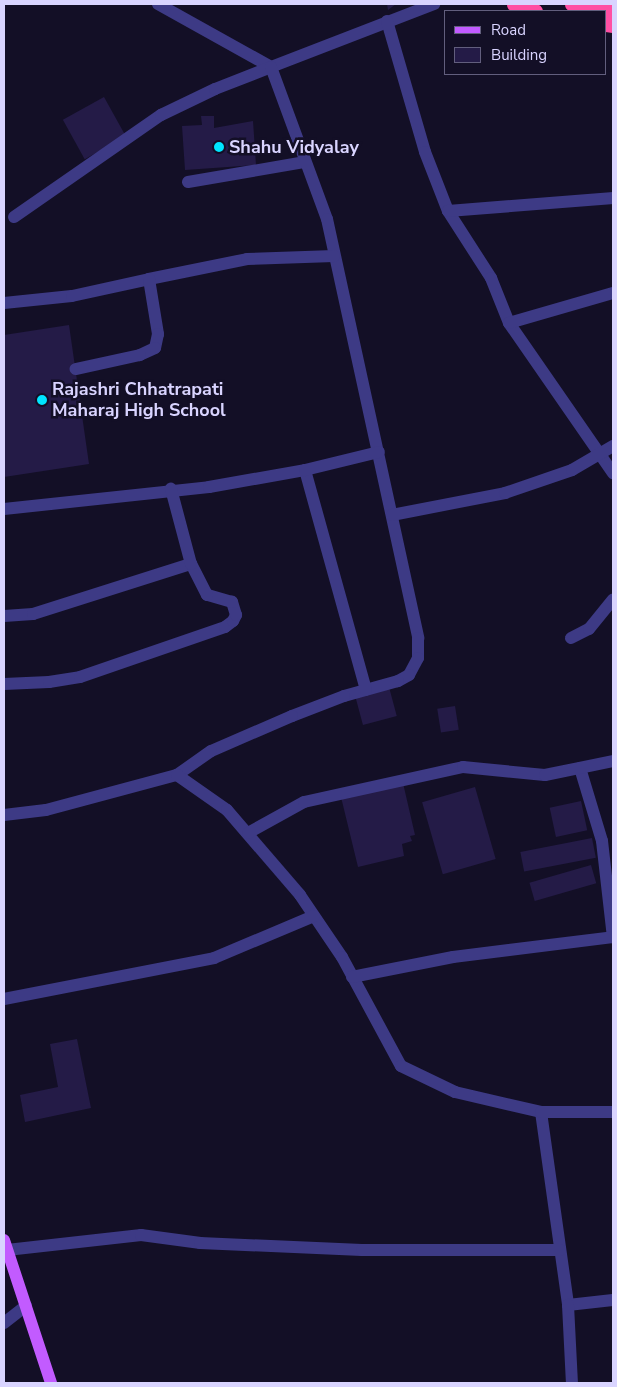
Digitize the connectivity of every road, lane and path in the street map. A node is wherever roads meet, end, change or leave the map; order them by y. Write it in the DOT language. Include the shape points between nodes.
graph roads {
  1 [pos="158,4"];
  2 [pos="434,4"];
  3 [pos="514,4"];
  4 [pos="572,4"];
  5 [pos="532,10"];
  6 [pos="603,10"];
  7 [pos="386,21"];
  8 [pos="271,67"];
  9 [pos="306,162"];
  10 [pos="188,182"];
  11 [pos="613,198"];
  12 [pos="448,210"];
  13 [pos="14,217"];
  14 [pos="334,256"];
  15 [pos="149,279"];
  16 [pos="613,293"];
  17 [pos="4,303"];
  18 [pos="508,323"];
  19 [pos="76,369"];
  20 [pos="613,446"];
  21 [pos="379,452"];
  22 [pos="600,452"];
  23 [pos="305,470"];
  24 [pos="613,473"];
  25 [pos="171,490"];
  26 [pos="4,509"];
  27 [pos="392,515"];
  28 [pos="191,564"];
  29 [pos="613,599"];
  30 [pos="4,616"];
  31 [pos="571,638"];
  32 [pos="4,684"];
  33 [pos="366,690"];
  34 [pos="613,761"];
  35 [pos="580,768"];
  36 [pos="177,776"];
  37 [pos="4,815"];
  38 [pos="248,833"];
  39 [pos="314,916"];
  40 [pos="613,937"];
  41 [pos="352,977"];
  42 [pos="4,998"];
  43 [pos="541,1112"];
  44 [pos="613,1112"];
  45 [pos="5,1245"];
  46 [pos="560,1250"];
  47 [pos="8,1266"];
  48 [pos="613,1300"];
  49 [pos="568,1305"];
  50 [pos="26,1306"];
  51 [pos="4,1323"];
  52 [pos="51,1383"];
  53 [pos="572,1383"];
  1 -- 8 [label="street"];
  2 -- 7 [label="street"];
  3 -- 5 [label="highway"];
  4 -- 6 [label="highway"];
  7 -- 8 [label="street"];
  7 -- 12 [label="street" via="425,152"];
  8 -- 9 [label="street" via="289,108"];
  8 -- 13 [label="street" via="161,115"];
  9 -- 10 [label="street"];
  9 -- 14 [label="street" via="327,219"];
  11 -- 12 [label="street"];
  12 -- 18 [label="street" via="491,278"];
  14 -- 15 [label="street" via="247,259"];
  14 -- 21 [label="street"];
  15 -- 17 [label="street" via="72,296"];
  15 -- 19 [label="street" via="158,334 155,348 140,356"];
  16 -- 18 [label="street"];
  18 -- 22 [label="street"];
  20 -- 22 [label="street"];
  21 -- 23 [label="street"];
  21 -- 27 [label="street"];
  22 -- 24 [label="street"];
  22 -- 27 [label="street" via="572,470 505,493"];
  23 -- 25 [label="street" via="209,487"];
  23 -- 33 [label="street"];
  25 -- 26 [label="street"];
  25 -- 28 [label="street"];
  27 -- 33 [label="street" via="419,650 409,675"];
  28 -- 30 [label="street" via="33,614"];
  28 -- 32 [label="street" via="207,595 232,602 236,615 225,627 80,676 49,682"];
  29 -- 31 [label="street" via="589,629"];
  33 -- 36 [label="street" via="292,716 211,751"];
  34 -- 35 [label="street"];
  35 -- 38 [label="street" via="545,775 463,767 304,802"];
  35 -- 40 [label="street" via="602,841"];
  36 -- 37 [label="street" via="46,810"];
  36 -- 38 [label="street" via="227,810"];
  38 -- 39 [label="street"];
  39 -- 41 [label="street"];
  39 -- 42 [label="street" via="214,958"];
  40 -- 41 [label="street" via="453,956"];
  41 -- 43 [label="street" via="400,1066 455,1092"];
  43 -- 44 [label="street"];
  43 -- 46 [label="street"];
  45 -- 46 [label="street" via="141,1235 200,1242 362,1250"];
  45 -- 47 [label="main road"];
  46 -- 49 [label="street"];
  47 -- 50 [label="main road"];
  48 -- 49 [label="street"];
  49 -- 53 [label="street"];
  50 -- 51 [label="street"];
  50 -- 52 [label="main road"];
}
